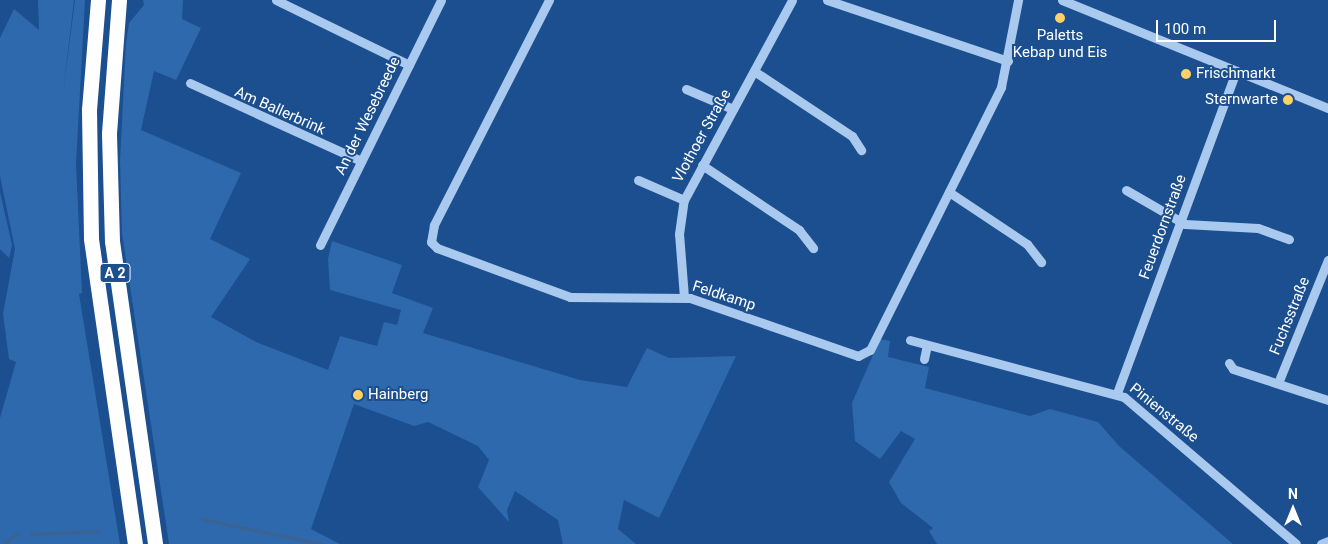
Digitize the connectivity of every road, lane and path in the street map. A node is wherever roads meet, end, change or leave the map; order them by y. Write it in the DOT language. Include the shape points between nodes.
graph roads {
  1 [pos="98,0"];
  2 [pos="119,0"];
  3 [pos="276,0"];
  4 [pos="441,0"];
  5 [pos="549,0"];
  6 [pos="792,0"];
  7 [pos="827,0"];
  8 [pos="1018,0"];
  9 [pos="1062,0"];
  10 [pos="1008,61"];
  11 [pos="409,65"];
  12 [pos="754,71"];
  13 [pos="1236,71"];
  14 [pos="190,83"];
  15 [pos="686,89"];
  16 [pos="1328,108"];
  17 [pos="733,109"];
  18 [pos="861,150"];
  19 [pos="361,161"];
  20 [pos="702,165"];
  21 [pos="638,180"];
  22 [pos="1126,190"];
  23 [pos="949,192"];
  24 [pos="684,200"];
  25 [pos="1180,222"];
  26 [pos="1289,239"];
  27 [pos="320,245"];
  28 [pos="812,248"];
  29 [pos="1328,260"];
  30 [pos="1041,262"];
  31 [pos="684,297"];
  32 [pos="910,340"];
  33 [pos="927,345"];
  34 [pos="924,359"];
  35 [pos="1229,362"];
  36 [pos="1278,383"];
  37 [pos="1117,393"];
  38 [pos="1328,400"];
  39 [pos="1328,541"];
  40 [pos="135,544"];
  41 [pos="155,544"];
  42 [pos="1296,544"];
  43 [pos="1321,544"];
  1 -- 40 [label="highway, A 2" via="89,110 91,239"];
  2 -- 41 [label="highway, A 2" via="109,134 112,241"];
  3 -- 11 [label="street"];
  4 -- 11 [label="street, An der Wesebreede"];
  5 -- 31 [label="street, Feldkamp" via="463,165 434,225 431,242 453,257 570,297"];
  6 -- 12 [label="street, Vlothoer Straße"];
  7 -- 10 [label="street"];
  8 -- 10 [label="street, Feldkamp"];
  9 -- 13 [label="street"];
  10 -- 23 [label="street, Feldkamp" via="1001,87"];
  11 -- 19 [label="street, An der Wesebreede"];
  12 -- 17 [label="street, Vlothoer Straße"];
  12 -- 18 [label="street" via="852,136"];
  13 -- 16 [label="street"];
  13 -- 25 [label="street, Feuerdornstraße"];
  14 -- 19 [label="street, Am Ballerbrink"];
  15 -- 17 [label="street"];
  17 -- 20 [label="street, Vlothoer Straße"];
  19 -- 27 [label="street, An der Wesebreede"];
  20 -- 24 [label="street, Vlothoer Straße"];
  20 -- 28 [label="street" via="799,230"];
  21 -- 24 [label="street"];
  22 -- 25 [label="street"];
  23 -- 30 [label="street" via="1027,244"];
  23 -- 31 [label="street, Feldkamp" via="864,355"];
  24 -- 31 [label="street, Vlothoer Straße" via="679,234"];
  25 -- 26 [label="street" via="1258,228"];
  25 -- 37 [label="street, Feuerdornstraße"];
  29 -- 36 [label="street, Fuchsstraße"];
  32 -- 33 [label="street, Pinienstraße"];
  33 -- 34 [label="street"];
  33 -- 37 [label="street, Pinienstraße"];
  35 -- 36 [label="street" via="1233,369"];
  36 -- 38 [label="street"];
  37 -- 42 [label="street, Pinienstraße"];
  39 -- 43 [label="street"];
}
